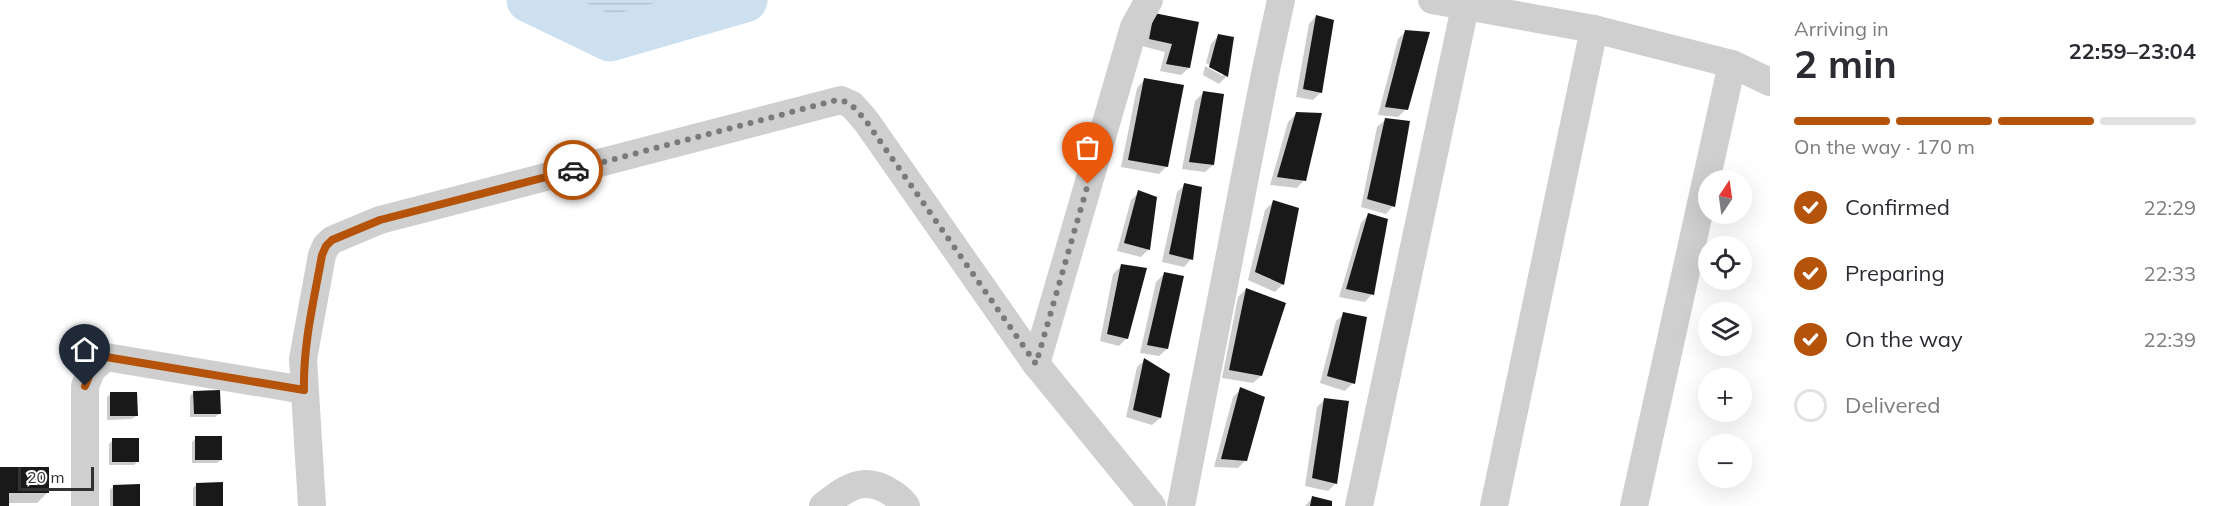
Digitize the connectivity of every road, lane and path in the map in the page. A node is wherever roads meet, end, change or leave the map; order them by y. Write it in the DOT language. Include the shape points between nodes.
graph roads {
  1 [pos="1149,0"];
  2 [pos="1281,0"];
  3 [pos="1432,0"];
  4 [pos="1465,7"];
  5 [pos="1594,29"];
  6 [pos="1732,64"];
  7 [pos="1770,82"];
  8 [pos="1036,364"];
  9 [pos="304,390"];
  10 [pos="85,506"];
  11 [pos="312,506"];
  12 [pos="823,506"];
  13 [pos="906,506"];
  14 [pos="1152,506"];
  15 [pos="1181,506"];
  16 [pos="1359,506"];
  17 [pos="1494,506"];
  18 [pos="1634,506"];
  1 -- 8 [label="street" via="1134,27"];
  2 -- 15 [label="street"];
  3 -- 4 [label="street"];
  4 -- 5 [label="street"];
  4 -- 16 [label="street"];
  5 -- 6 [label="street"];
  5 -- 17 [label="street"];
  6 -- 7 [label="street"];
  6 -- 18 [label="street"];
  8 -- 9 [label="street" via="866,121 852,105 837,100 380,220 332,240 322,255 303,359"];
  8 -- 14 [label="street"];
  9 -- 10 [label="street" via="106,357 92,369 85,386"];
  9 -- 11 [label="street"];
  12 -- 13 [label="street" via="862,484 883,487"];
}
